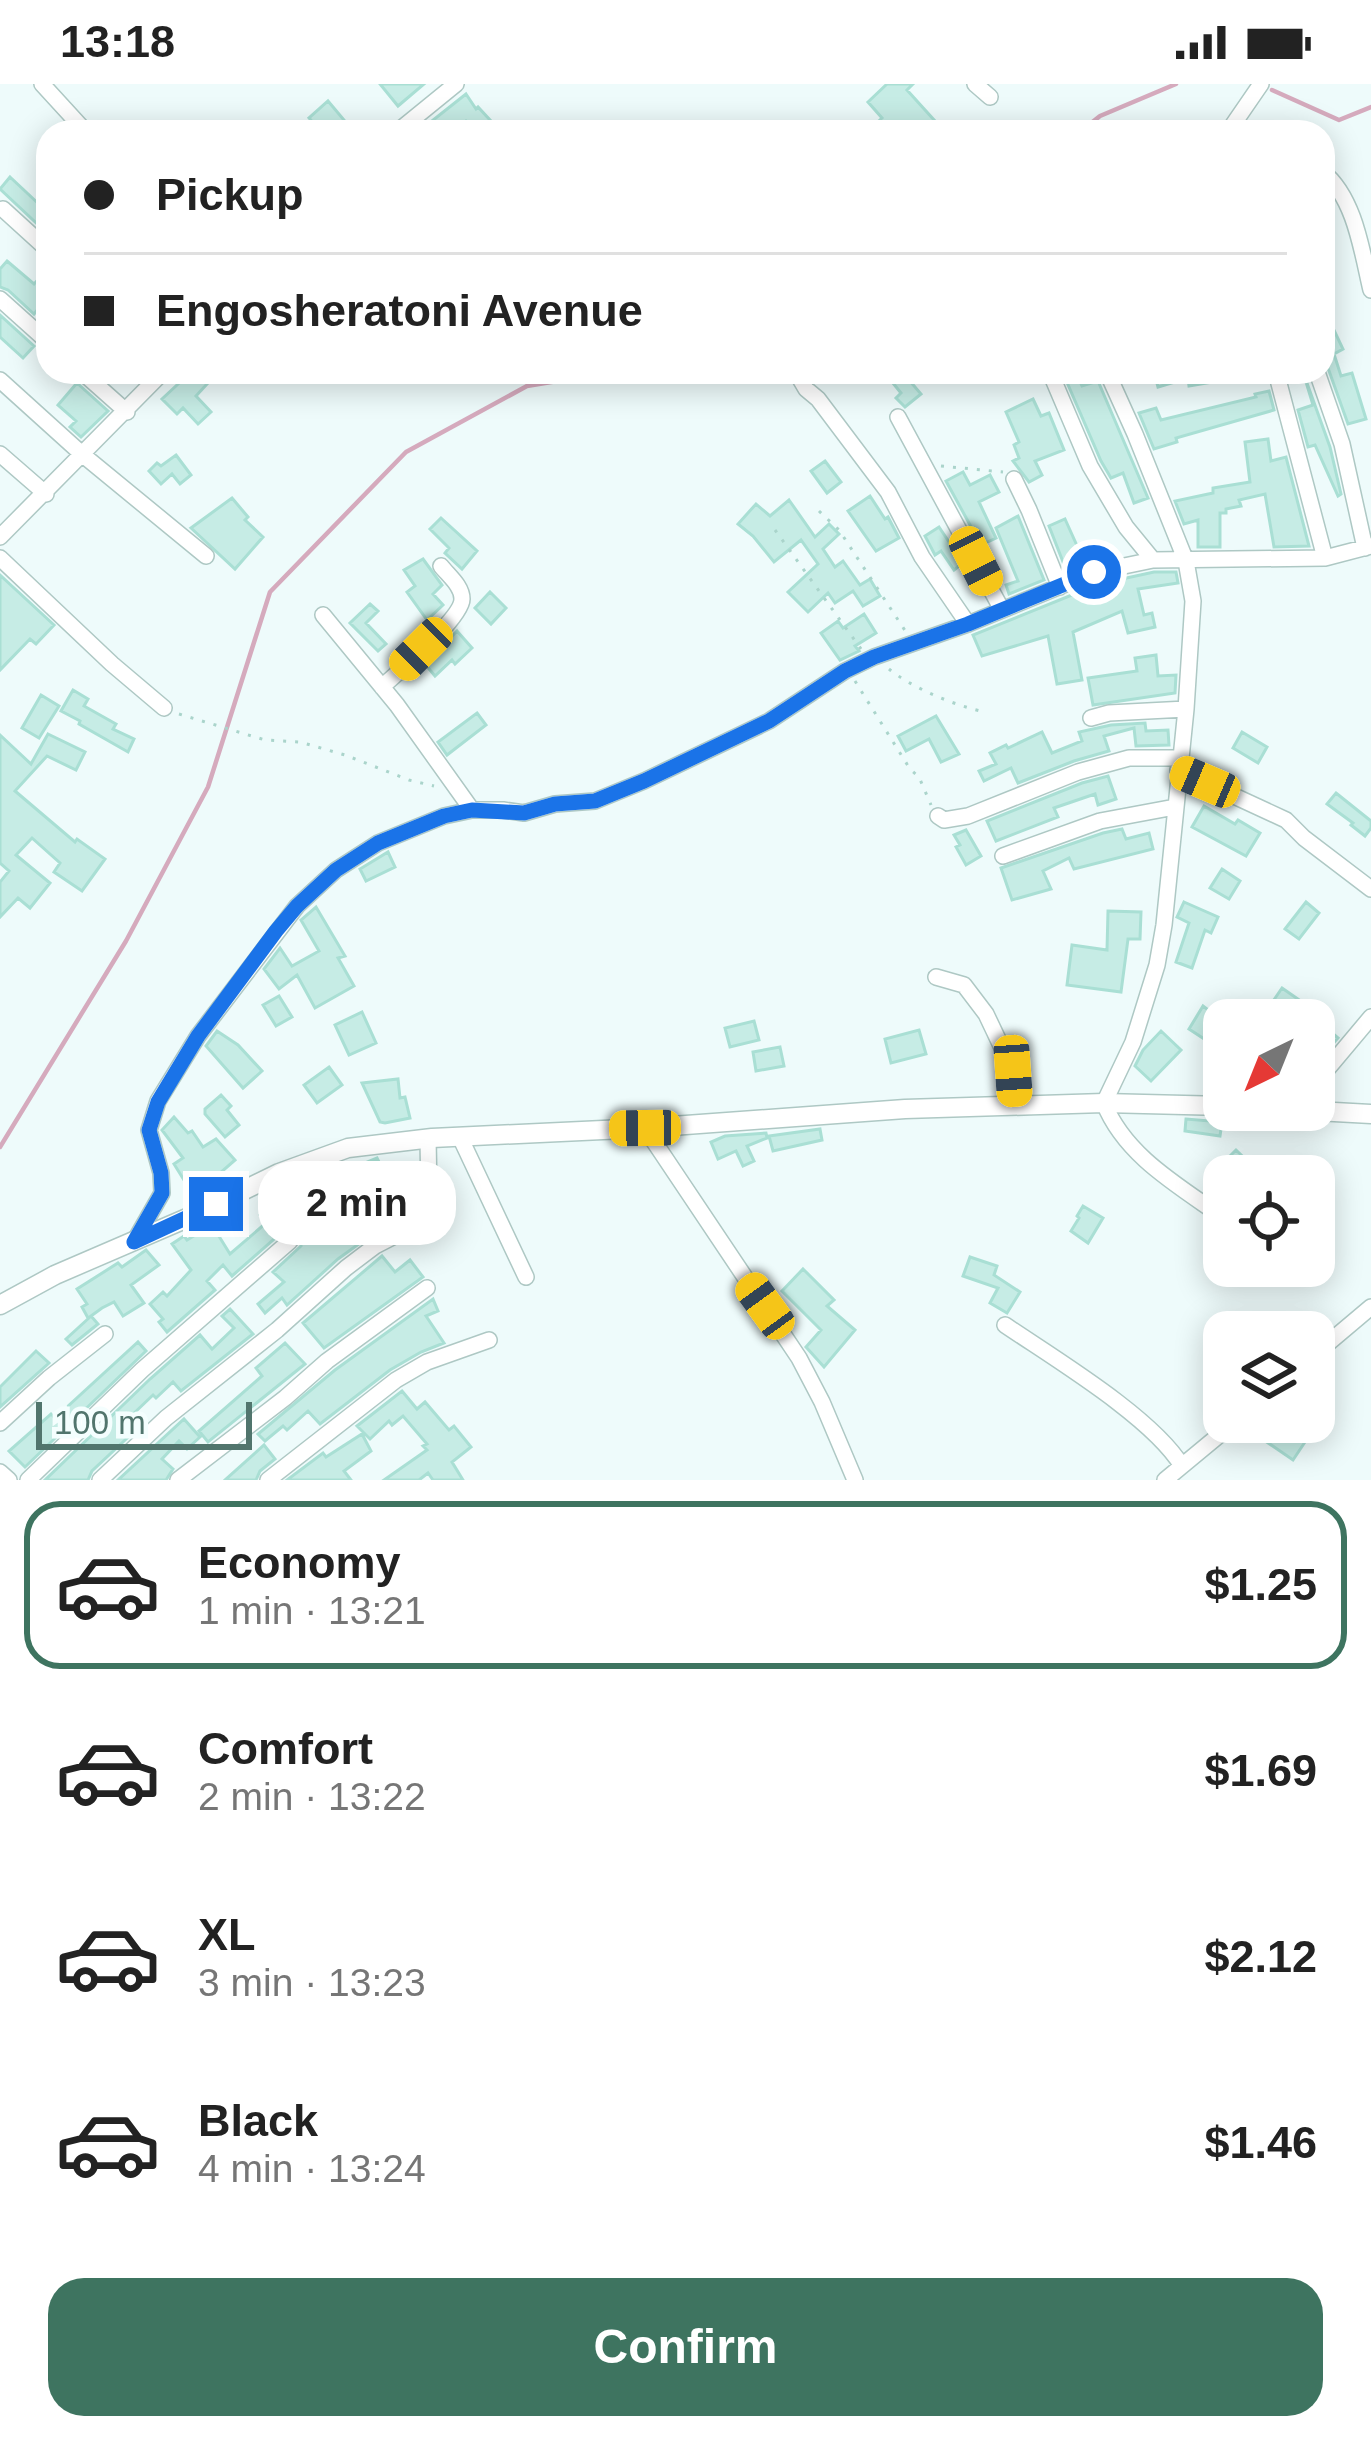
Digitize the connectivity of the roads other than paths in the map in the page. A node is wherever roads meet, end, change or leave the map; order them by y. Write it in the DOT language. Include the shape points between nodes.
graph roads {
  1 [pos="42,84"];
  2 [pos="456,84"];
  3 [pos="975,84"];
  4 [pos="1262,84"];
  5 [pos="990,97"];
  6 [pos="75,120"];
  7 [pos="412,120"];
  8 [pos="1236,120"];
  9 [pos="1335,182"];
  10 [pos="3,209"];
  11 [pos="36,239"];
  12 [pos="1371,290"];
  13 [pos="0,299"];
  14 [pos="36,331"];
  15 [pos="0,380"];
  16 [pos="96,384"];
  17 [pos="149,384"];
  18 [pos="803,384"];
  19 [pos="1055,384"];
  20 [pos="1112,384"];
  21 [pos="1279,384"];
  22 [pos="1321,384"];
  23 [pos="127,412"];
  24 [pos="898,416"];
  25 [pos="0,454"];
  26 [pos="83,455"];
  27 [pos="1014,479"];
  28 [pos="46,494"];
  29 [pos="0,537"];
  30 [pos="1368,547"];
  31 [pos="206,556"];
  32 [pos="0,558"];
  33 [pos="1324,558"];
  34 [pos="1153,560"];
  35 [pos="1186,561"];
  36 [pos="441,566"];
  37 [pos="1060,587"];
  38 [pos="1002,610"];
  39 [pos="323,615"];
  40 [pos="968,624"];
  41 [pos="382,687"];
  42 [pos="164,709"];
  43 [pos="1186,709"];
  44 [pos="1091,718"];
  45 [pos="1179,764"];
  46 [pos="1175,807"];
  47 [pos="472,810"];
  48 [pos="938,816"];
  49 [pos="1003,856"];
  50 [pos="1371,889"];
  51 [pos="936,977"];
  52 [pos="1371,1017"];
  53 [pos="1335,1060"];
  54 [pos="1104,1103"];
  55 [pos="1203,1105"];
  56 [pos="1016,1106"];
  57 [pos="1335,1112"];
  58 [pos="1371,1114"];
  59 [pos="645,1128"];
  60 [pos="460,1136"];
  61 [pos="428,1138"];
  62 [pos="1203,1204"];
  63 [pos="290,1241"];
  64 [pos="134,1242"];
  65 [pos="526,1277"];
  66 [pos="427,1288"];
  67 [pos="0,1305"];
  68 [pos="1371,1307"];
  69 [pos="1005,1325"];
  70 [pos="105,1334"];
  71 [pos="1335,1337"];
  72 [pos="489,1340"];
  73 [pos="0,1423"];
  74 [pos="1210,1443"];
  75 [pos="1182,1466"];
  76 [pos="0,1472"];
  77 [pos="8,1480"];
  78 [pos="28,1480"];
  79 [pos="100,1480"];
  80 [pos="178,1480"];
  81 [pos="268,1480"];
  82 [pos="855,1480"];
  83 [pos="1166,1480"];
  1 -- 6 [label="street"];
  2 -- 7 [label="street"];
  3 -- 5 [label="street"];
  4 -- 8 [label="street"];
  9 -- 12 [label="street"];
  10 -- 11 [label="street"];
  13 -- 14 [label="street"];
  15 -- 26 [label="street"];
  16 -- 23 [label="street"];
  17 -- 23 [label="street"];
  18 -- 40 [label="street" via="888,492"];
  19 -- 34 [label="street" via="1090,466"];
  20 -- 35 [label="street"];
  21 -- 33 [label="street"];
  22 -- 30 [label="street"];
  23 -- 26 [label="street"];
  24 -- 38 [label="street"];
  25 -- 28 [label="street"];
  26 -- 28 [label="street"];
  26 -- 31 [label="street"];
  27 -- 37 [label="street"];
  28 -- 29 [label="street"];
  30 -- 33 [label="street"];
  32 -- 42 [label="street"];
  33 -- 35 [label="street"];
  34 -- 35 [label="street"];
  34 -- 37 [label="street"];
  35 -- 43 [label="street" via="1193,601"];
  36 -- 41 [label="street" via="460,588 459,614"];
  37 -- 38 [label="street"];
  38 -- 40 [label="street"];
  39 -- 41 [label="street"];
  40 -- 47 [label="street" via="872,658 769,721 595,801 524,813"];
  41 -- 47 [label="street"];
  43 -- 44 [label="street"];
  43 -- 45 [label="street"];
  45 -- 46 [label="street"];
  45 -- 48 [label="street" via="1130,758 968,816"];
  45 -- 50 [label="street" via="1286,820"];
  46 -- 49 [label="street" via="1100,821"];
  46 -- 54 [label="street" via="1157,965"];
  47 -- 64 [label="street" via="378,843 336,870 276,931 158,1102 149,1130 162,1193"];
  51 -- 56 [label="street" via="974,995 1013,1071"];
  52 -- 53 [label="street"];
  54 -- 55 [label="street"];
  54 -- 56 [label="street"];
  54 -- 62 [label="street" via="1132,1148"];
  56 -- 59 [label="street"];
  57 -- 58 [label="street"];
  59 -- 60 [label="street"];
  59 -- 82 [label="street" via="792,1347"];
  60 -- 61 [label="street"];
  60 -- 65 [label="street"];
  61 -- 64 [label="street" via="331,1154"];
  61 -- 79 [label="street" via="429,1195 417,1220 346,1268"];
  63 -- 78 [label="street"];
  64 -- 67 [label="street"];
  66 -- 80 [label="street"];
  68 -- 71 [label="street"];
  69 -- 75 [label="street" via="1153,1431"];
  70 -- 73 [label="street"];
  72 -- 81 [label="street" via="396,1380"];
  74 -- 75 [label="street"];
  75 -- 83 [label="street"];
  76 -- 77 [label="street"];
}
